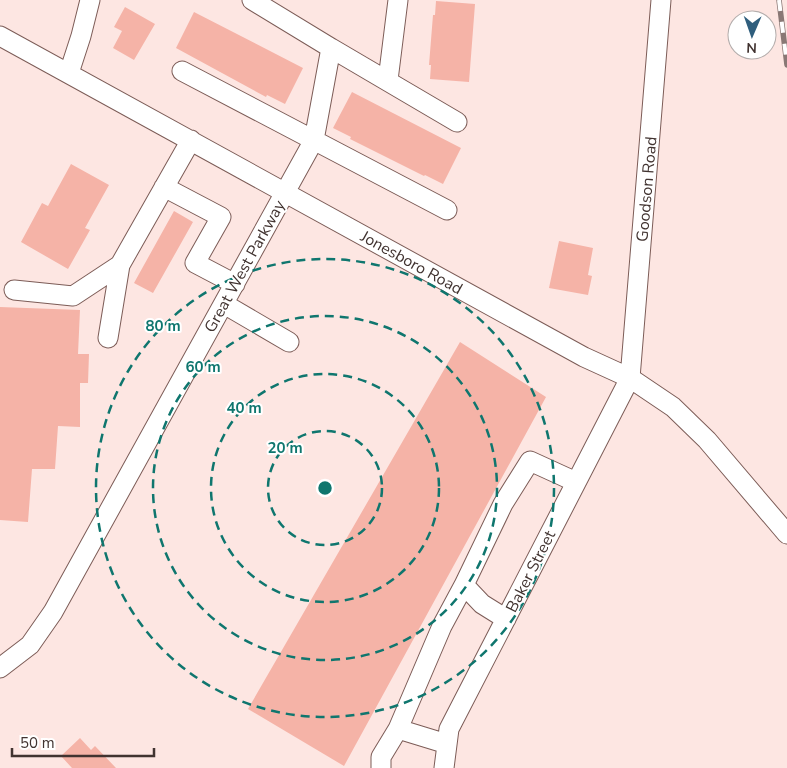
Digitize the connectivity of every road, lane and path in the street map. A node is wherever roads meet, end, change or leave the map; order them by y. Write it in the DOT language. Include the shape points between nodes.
graph roads {
  1 [pos="90,0"];
  2 [pos="252,0"];
  3 [pos="398,0"];
  4 [pos="661,0"];
  5 [pos="0,36"];
  6 [pos="331,48"];
  7 [pos="182,71"];
  8 [pos="69,73"];
  9 [pos="388,80"];
  10 [pos="457,122"];
  11 [pos="191,140"];
  12 [pos="314,140"];
  13 [pos="164,187"];
  14 [pos="285,192"];
  15 [pos="447,210"];
  16 [pos="120,265"];
  17 [pos="235,284"];
  18 [pos="14,290"];
  19 [pos="224,304"];
  20 [pos="108,338"];
  21 [pos="289,342"];
  22 [pos="630,378"];
  23 [pos="576,482"];
  24 [pos="787,534"];
  25 [pos="464,585"];
  26 [pos="506,619"];
  27 [pos="0,668"];
  28 [pos="398,729"];
  29 [pos="447,744"];
  30 [pos="381,768"];
  31 [pos="444,768"];
  1 -- 8 [label="street"];
  2 -- 6 [label="street"];
  3 -- 9 [label="street"];
  4 -- 22 [label="street, Goodson Road"];
  5 -- 8 [label="street, Jonesboro Road"];
  6 -- 9 [label="street"];
  6 -- 12 [label="street, Great West Parkway"];
  7 -- 12 [label="street"];
  8 -- 11 [label="street, Jonesboro Road"];
  9 -- 10 [label="street"];
  11 -- 13 [label="street"];
  11 -- 14 [label="street, Jonesboro Road"];
  12 -- 14 [label="street, Great West Parkway"];
  12 -- 15 [label="street"];
  13 -- 16 [label="street"];
  13 -- 17 [label="street" via="221,217 195,263"];
  14 -- 17 [label="street, Great West Parkway"];
  14 -- 22 [label="street, Jonesboro Road" via="584,358"];
  16 -- 18 [label="street" via="73,296"];
  16 -- 20 [label="street"];
  17 -- 19 [label="street, Great West Parkway"];
  19 -- 21 [label="street"];
  19 -- 27 [label="street, Great West Parkway" via="53,612 30,645"];
  22 -- 23 [label="street, Baker Street"];
  22 -- 24 [label="street, Jonesboro Road" via="673,407 707,440"];
  23 -- 25 [label="street" via="530,461 503,504"];
  23 -- 26 [label="street, Baker Street"];
  25 -- 26 [label="street" via="482,604"];
  25 -- 28 [label="street" via="442,626"];
  26 -- 29 [label="street, Baker Street" via="450,728"];
  28 -- 29 [label="street"];
  28 -- 30 [label="street" via="381,757"];
  29 -- 31 [label="street, Baker Street"];
}
